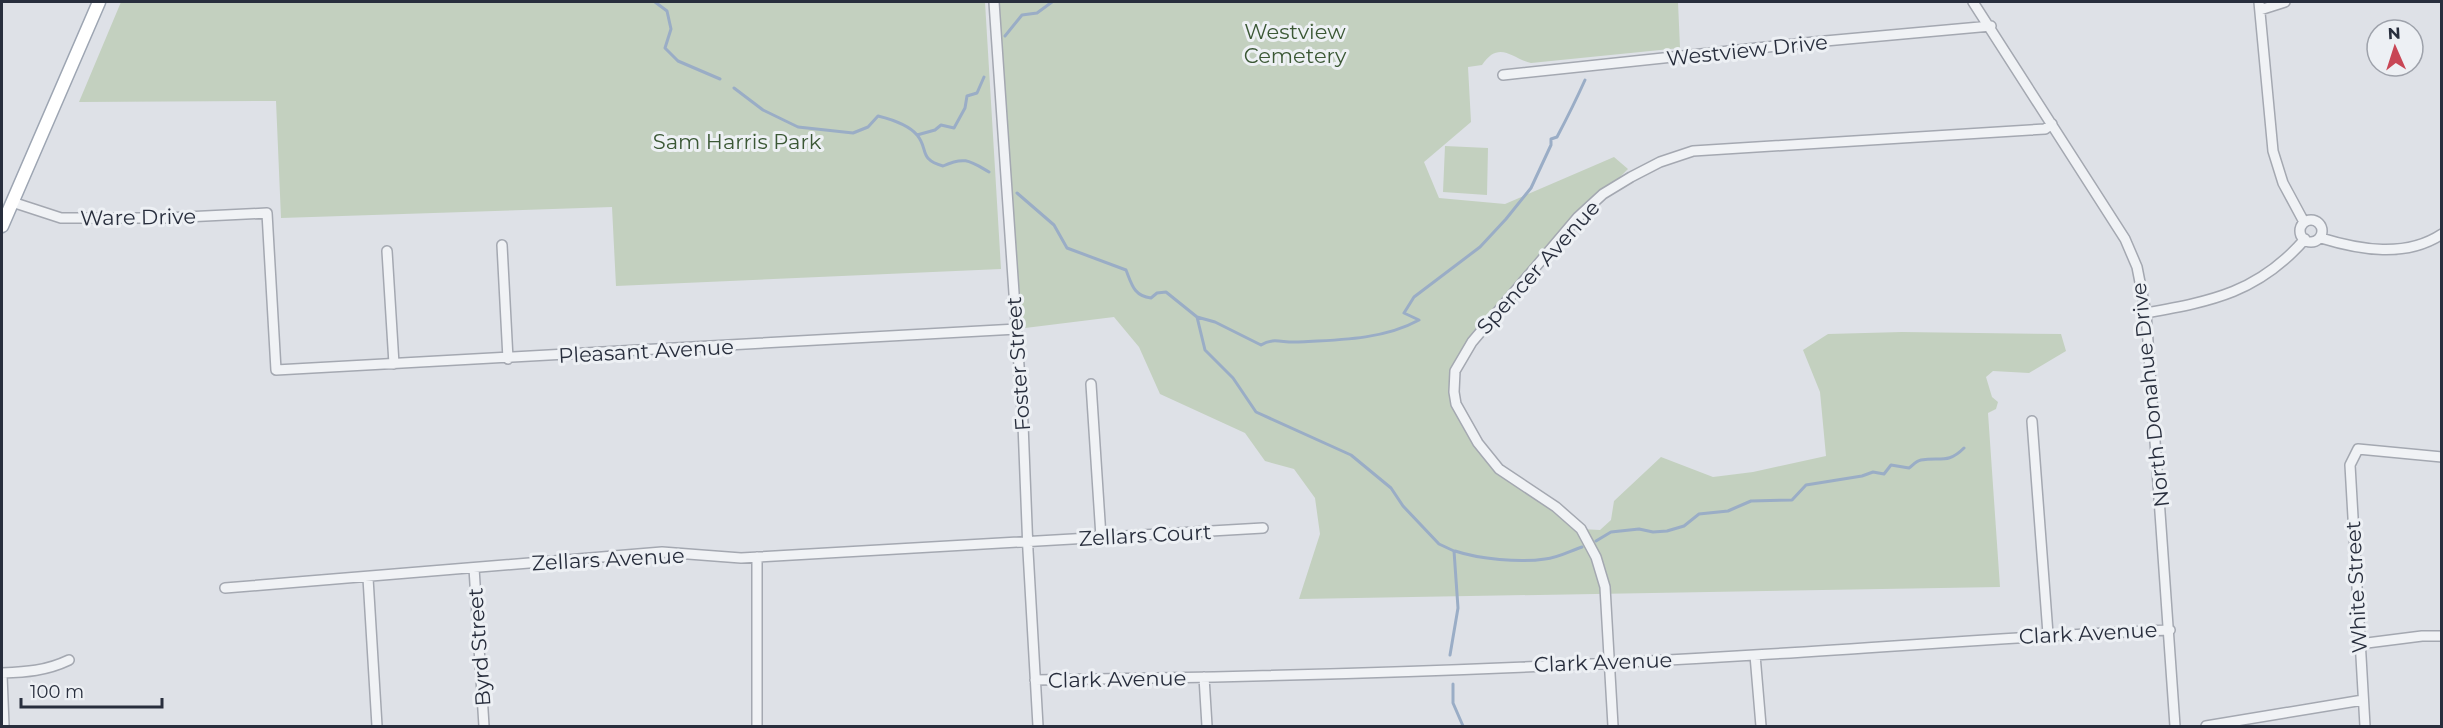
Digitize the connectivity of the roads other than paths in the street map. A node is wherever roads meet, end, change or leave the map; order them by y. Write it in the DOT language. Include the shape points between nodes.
graph roads {
  1 [pos="99,2"];
  2 [pos="994,2"];
  3 [pos="1973,2"];
  4 [pos="2285,2"];
  5 [pos="2259,6"];
  6 [pos="1991,26"];
  7 [pos="1503,75"];
  8 [pos="2052,124"];
  9 [pos="12,202"];
  10 [pos="2304,222"];
  11 [pos="2,226"];
  12 [pos="2442,234"];
  13 [pos="2321,238"];
  14 [pos="2306,239"];
  15 [pos="502,245"];
  16 [pos="387,251"];
  17 [pos="2146,312"];
  18 [pos="1017,329"];
  19 [pos="508,359"];
  20 [pos="394,364"];
  21 [pos="276,370"];
  22 [pos="1090,384"];
  23 [pos="2032,421"];
  24 [pos="2442,457"];
  25 [pos="1263,528"];
  26 [pos="1101,537"];
  27 [pos="1028,541"];
  28 [pos="757,557"];
  29 [pos="474,568"];
  30 [pos="368,578"];
  31 [pos="225,588"];
  32 [pos="2170,630"];
  33 [pos="2048,634"];
  34 [pos="2442,636"];
  35 [pos="2359,644"];
  36 [pos="1755,655"];
  37 [pos="69,660"];
  38 [pos="1610,663"];
  39 [pos="2,674"];
  40 [pos="1204,677"];
  41 [pos="1035,680"];
  42 [pos="2364,700"];
  43 [pos="4,726"];
  44 [pos="377,726"];
  45 [pos="484,726"];
  46 [pos="758,726"];
  47 [pos="1038,726"];
  48 [pos="1207,726"];
  49 [pos="1613,726"];
  50 [pos="1761,726"];
  51 [pos="2175,726"];
  52 [pos="2206,726"];
  53 [pos="2365,726"];
  1 -- 9 [label="main road"];
  2 -- 18 [label="street, Foster Street"];
  3 -- 6 [label="street, North Donahue Drive"];
  4 -- 5 [label="street"];
  5 -- 10 [label="street" via="2273,152 2283,183"];
  6 -- 7 [label="street, Westview Drive"];
  6 -- 8 [label="street, North Donahue Drive"];
  8 -- 17 [label="street, North Donahue Drive" via="2132,253"];
  8 -- 38 [label="street, Spencer Avenue" via="2045,129 1693,151 1660,162 1603,194 1578,217 1472,342 1455,371 1454,392 1460,414 1499,469 1581,529 1596,557 1605,587"];
  9 -- 11 [label="main road"];
  9 -- 21 [label="street, Ware Drive" via="60,219 267,213"];
  10 -- 13 [label="street" via="2312,221 2322,228"];
  10 -- 14 [label="street" via="2300,233"];
  12 -- 13 [label="street" via="2406,248 2373,250"];
  13 -- 14 [label="street" via="2313,242"];
  14 -- 17 [label="street" via="2276,269 2250,286 2204,301"];
  15 -- 19 [label="street"];
  16 -- 20 [label="street"];
  17 -- 32 [label="street, North Donahue Drive"];
  18 -- 19 [label="street, Pleasant Avenue"];
  18 -- 27 [label="street, Foster Street"];
  19 -- 20 [label="street, Pleasant Avenue"];
  20 -- 21 [label="street, Pleasant Avenue"];
  22 -- 26 [label="street"];
  23 -- 33 [label="street"];
  24 -- 35 [label="street, White Street" via="2358,449 2350,465"];
  25 -- 26 [label="street, Zellars Court"];
  26 -- 27 [label="street, Zellars Court"];
  27 -- 28 [label="street, Zellars Avenue"];
  27 -- 41 [label="street, Foster Street"];
  28 -- 29 [label="street, Zellars Avenue" via="662,552"];
  28 -- 46 [label="street"];
  29 -- 30 [label="street, Zellars Avenue"];
  29 -- 45 [label="street, Byrd Street"];
  30 -- 31 [label="street, Zellars Avenue"];
  30 -- 44 [label="street"];
  32 -- 33 [label="street, Clark Avenue"];
  32 -- 51 [label="street, North Donahue Drive"];
  33 -- 36 [label="street, Clark Avenue"];
  34 -- 35 [label="street"];
  35 -- 42 [label="street, White Street"];
  36 -- 38 [label="street, Clark Avenue"];
  36 -- 50 [label="street"];
  37 -- 39 [label="street" via="35,672"];
  38 -- 40 [label="street, Clark Avenue"];
  38 -- 49 [label="street, Spencer Avenue"];
  39 -- 43 [label="street"];
  40 -- 41 [label="street, Clark Avenue"];
  40 -- 48 [label="street"];
  41 -- 47 [label="street, Foster Street"];
  42 -- 52 [label="street"];
  42 -- 53 [label="street, White Street"];
}
